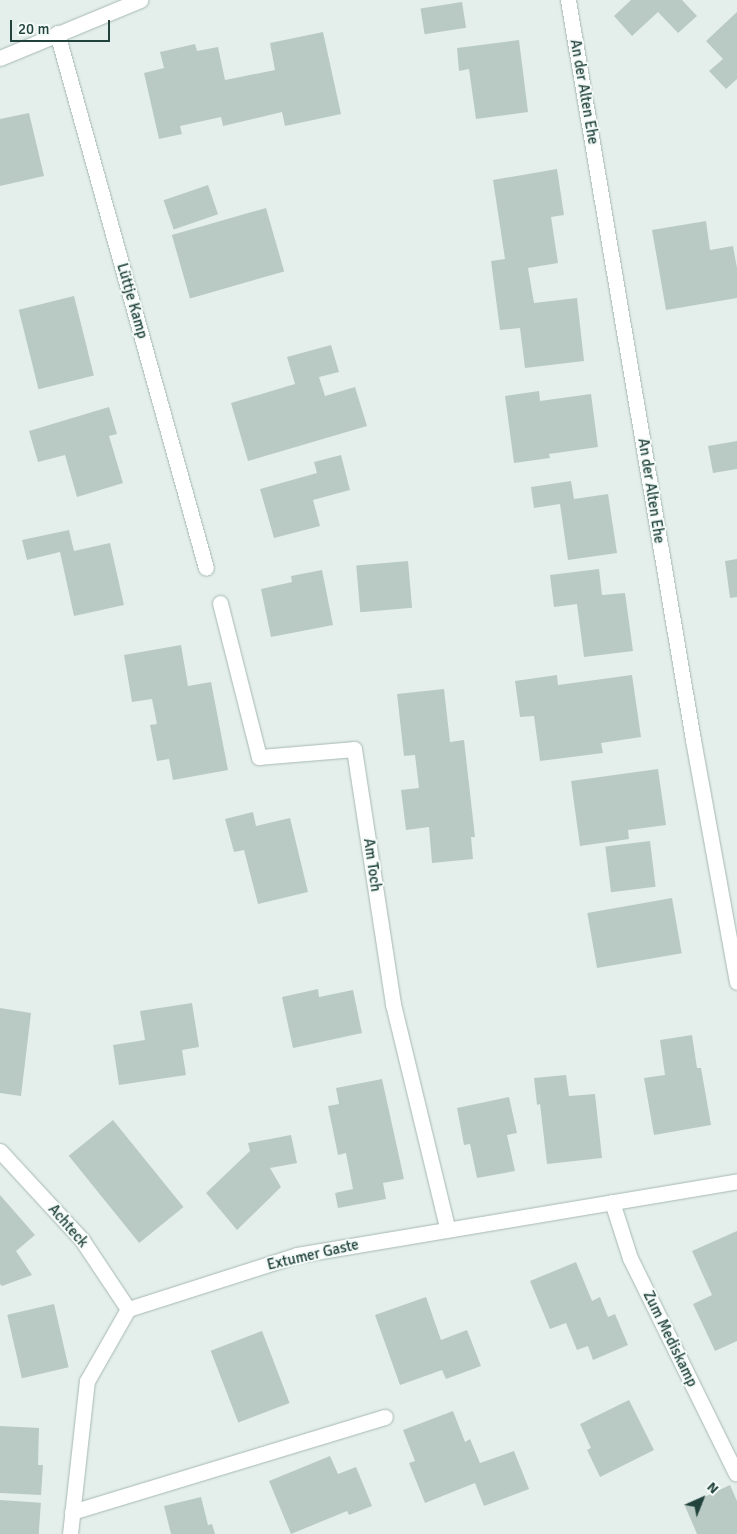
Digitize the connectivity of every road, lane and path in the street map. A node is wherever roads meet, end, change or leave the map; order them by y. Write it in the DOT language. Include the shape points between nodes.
graph roads {
  1 [pos="140,0"];
  2 [pos="568,0"];
  3 [pos="57,33"];
  4 [pos="0,58"];
  5 [pos="206,568"];
  6 [pos="220,603"];
  7 [pos="737,982"];
  8 [pos="0,1151"];
  9 [pos="737,1181"];
  10 [pos="612,1202"];
  11 [pos="447,1228"];
  12 [pos="128,1309"];
  13 [pos="385,1416"];
  14 [pos="736,1473"];
  15 [pos="72,1512"];
  16 [pos="70,1534"];
  1 -- 3 [label="street"];
  2 -- 7 [label="street, An der Alten Ehe"];
  3 -- 4 [label="street"];
  3 -- 5 [label="street, Lüttje Kamp"];
  6 -- 11 [label="street, Am Toch" via="259,757 354,749 392,1004"];
  8 -- 12 [label="street, Achteck" via="82,1240"];
  9 -- 10 [label="street, Extumer Gaste"];
  10 -- 11 [label="street, Extumer Gaste"];
  10 -- 14 [label="street, Zum Mediskamp" via="630,1258"];
  11 -- 12 [label="street, Extumer Gaste" via="297,1255"];
  12 -- 15 [label="street" via="87,1381"];
  13 -- 15 [label="street"];
  15 -- 16 [label="street"];
}
